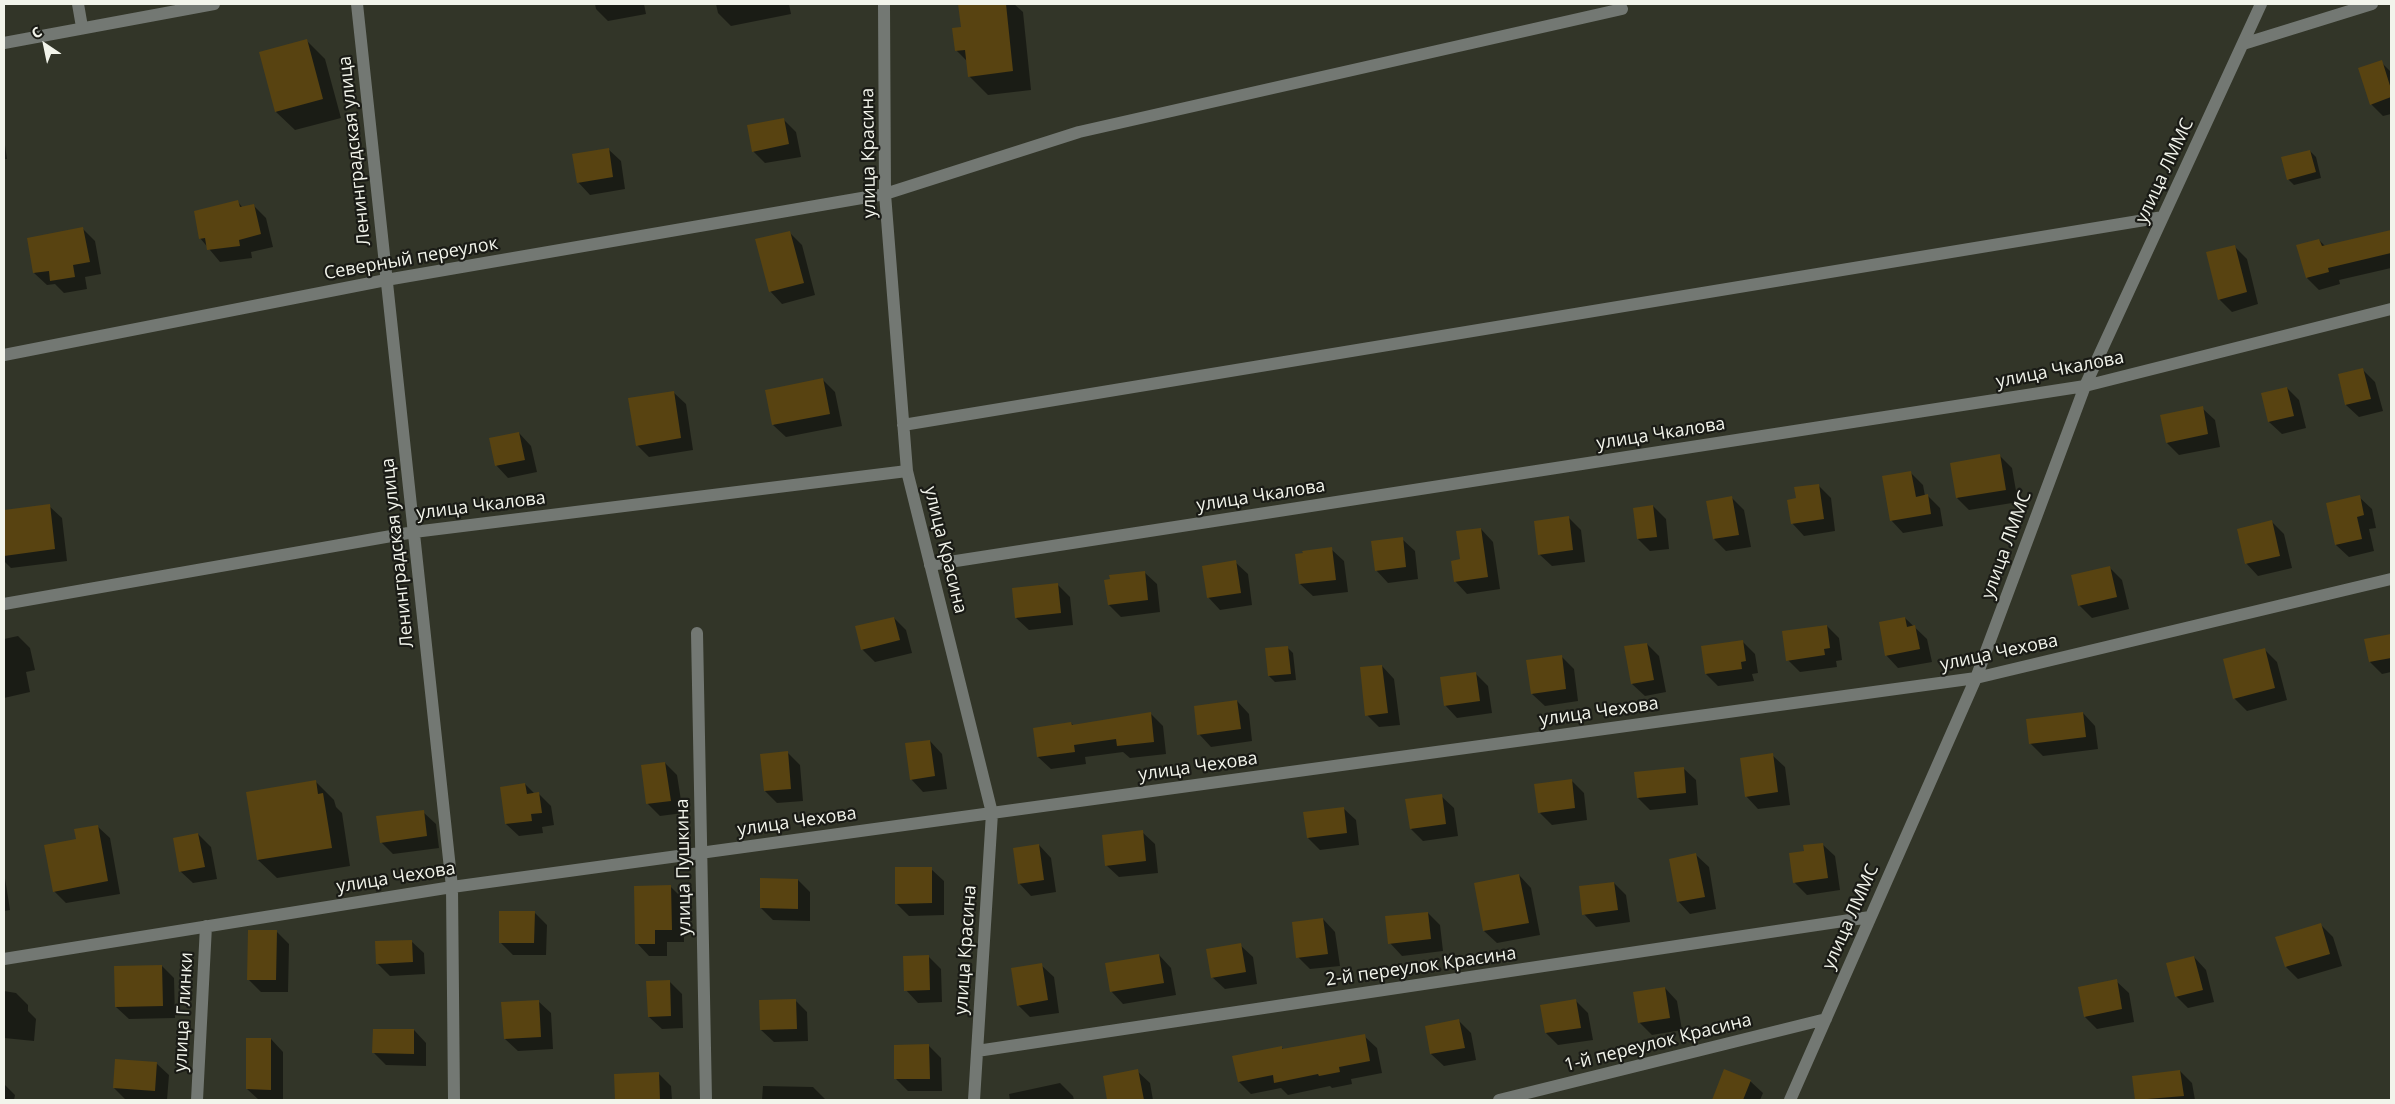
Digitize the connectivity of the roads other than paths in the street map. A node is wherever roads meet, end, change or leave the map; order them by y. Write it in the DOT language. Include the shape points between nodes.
graph roads {
  1 [pos="78,4"];
  2 [pos="214,4"];
  3 [pos="357,4"];
  4 [pos="884,4"];
  5 [pos="2261,4"];
  6 [pos="2372,4"];
  7 [pos="1622,9"];
  8 [pos="82,27"];
  9 [pos="4,43"];
  10 [pos="2243,44"];
  11 [pos="886,194"];
  12 [pos="2163,217"];
  13 [pos="386,280"];
  14 [pos="2391,309"];
  15 [pos="4,355"];
  16 [pos="2084,386"];
  17 [pos="903,425"];
  18 [pos="907,471"];
  19 [pos="414,532"];
  20 [pos="930,565"];
  21 [pos="2391,579"];
  22 [pos="4,604"];
  23 [pos="697,633"];
  24 [pos="1976,678"];
  25 [pos="992,813"];
  26 [pos="702,853"];
  27 [pos="452,887"];
  28 [pos="1870,918"];
  29 [pos="206,926"];
  30 [pos="4,959"];
  31 [pos="1826,1019"];
  32 [pos="977,1051"];
  33 [pos="197,1100"];
  34 [pos="454,1100"];
  35 [pos="706,1100"];
  36 [pos="974,1100"];
  37 [pos="1499,1100"];
  38 [pos="1790,1100"];
  1 -- 8 [label="street"];
  2 -- 8 [label="street"];
  3 -- 13 [label="street, Ленинградская улица"];
  4 -- 11 [label="street, улица Красина"];
  5 -- 10 [label="street, улица ЛММС"];
  6 -- 10 [label="street"];
  7 -- 11 [label="street, Северный переулок" via="1079,132"];
  8 -- 9 [label="street"];
  10 -- 12 [label="street, улица ЛММС"];
  11 -- 13 [label="street, Северный переулок"];
  11 -- 17 [label="street, улица Красина"];
  12 -- 16 [label="street, улица ЛММС"];
  12 -- 17 [label="street"];
  13 -- 15 [label="street, Северный переулок"];
  13 -- 19 [label="street, Ленинградская улица"];
  14 -- 16 [label="street, улица Чкалова"];
  16 -- 20 [label="street, улица Чкалова"];
  16 -- 24 [label="street, улица ЛММС"];
  17 -- 18 [label="street, улица Красина"];
  18 -- 19 [label="street, улица Чкалова"];
  18 -- 20 [label="street, улица Красина"];
  19 -- 22 [label="street, улица Чкалова"];
  19 -- 27 [label="street, Ленинградская улица"];
  20 -- 25 [label="street, улица Красина"];
  21 -- 24 [label="street, улица Чехова"];
  23 -- 26 [label="street, улица Пушкина"];
  24 -- 25 [label="street, улица Чехова"];
  24 -- 28 [label="street, улица ЛММС"];
  25 -- 26 [label="street, улица Чехова"];
  25 -- 32 [label="street, улица Красина"];
  26 -- 27 [label="street, улица Чехова"];
  26 -- 35 [label="street, улица Пушкина"];
  27 -- 29 [label="street, улица Чехова"];
  27 -- 34 [label="street, Ленинградская улица"];
  28 -- 31 [label="street, улица ЛММС"];
  28 -- 32 [label="street, 2-й переулок Красина"];
  29 -- 30 [label="street, улица Чехова"];
  29 -- 33 [label="street, улица Глинки"];
  31 -- 37 [label="street, 1-й переулок Красина"];
  31 -- 38 [label="street, улица ЛММС"];
  32 -- 36 [label="street, улица Красина"];
}
